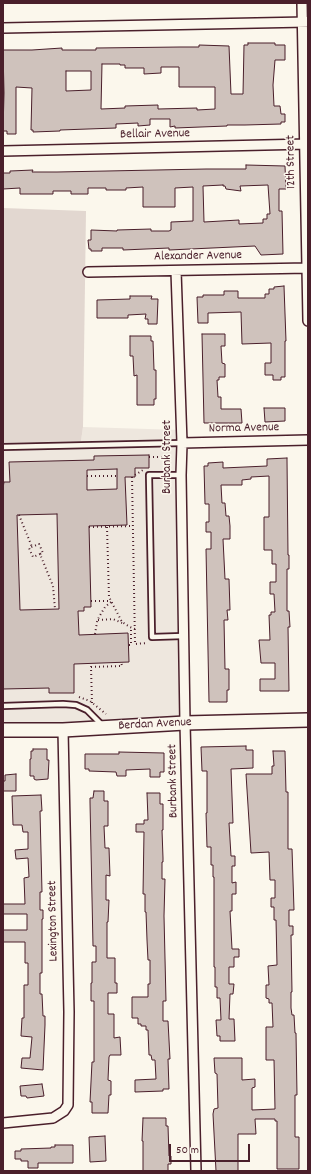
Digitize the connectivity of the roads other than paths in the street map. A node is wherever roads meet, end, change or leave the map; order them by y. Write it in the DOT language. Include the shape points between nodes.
graph roads {
  1 [pos="302,3"];
  2 [pos="305,22"];
  3 [pos="3,28"];
  4 [pos="306,144"];
  5 [pos="3,151"];
  6 [pos="307,268"];
  7 [pos="176,270"];
  8 [pos="88,272"];
  9 [pos="308,321"];
  10 [pos="308,440"];
  11 [pos="182,443"];
  12 [pos="3,448"];
  13 [pos="181,475"];
  14 [pos="184,636"];
  15 [pos="3,706"];
  16 [pos="308,720"];
  17 [pos="185,723"];
  18 [pos="104,727"];
  19 [pos="3,730"];
  20 [pos="63,730"];
  21 [pos="3,1123"];
  22 [pos="196,1171"];
  1 -- 2 [label="street, 12th Street"];
  2 -- 3 [label="street"];
  2 -- 4 [label="street, 12th Street"];
  4 -- 5 [label="street, Bellair Avenue"];
  4 -- 6 [label="street, 12th Street"];
  6 -- 7 [label="street, Alexander Avenue"];
  6 -- 9 [label="street, 12th Street"];
  7 -- 8 [label="street, Alexander Avenue"];
  7 -- 11 [label="street, Burbank Street"];
  10 -- 11 [label="street, Norma Avenue"];
  11 -- 12 [label="lane"];
  11 -- 13 [label="street, Burbank Street"];
  13 -- 14 [label="street, Burbank Street"];
  13 -- 14 [label="lane" via="149,475 152,637"];
  14 -- 17 [label="street, Burbank Street"];
  15 -- 18 [label="lane" via="76,705 87,710"];
  16 -- 17 [label="street, Berdan Avenue"];
  17 -- 18 [label="street, Berdan Avenue"];
  17 -- 22 [label="street, Burbank Street"];
  18 -- 20 [label="street, Berdan Avenue"];
  19 -- 20 [label="street, Berdan Avenue"];
  20 -- 21 [label="street, Lexington Street" via="70,1012 68,1105 53,1118"];
}
